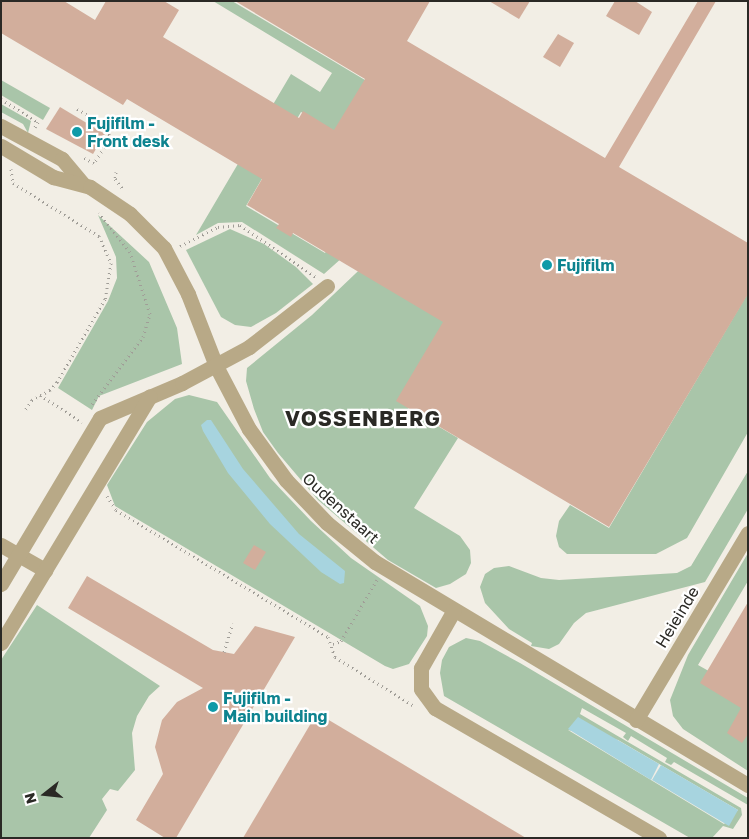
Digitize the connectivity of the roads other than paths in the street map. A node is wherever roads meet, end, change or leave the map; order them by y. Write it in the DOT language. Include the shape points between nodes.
graph roads {
  1 [pos="1,126"];
  2 [pos="1,146"];
  3 [pos="83,184"];
  4 [pos="327,286"];
  5 [pos="216,366"];
  6 [pos="150,396"];
  7 [pos="748,533"];
  8 [pos="1,545"];
  9 [pos="19,555"];
  10 [pos="45,570"];
  11 [pos="1,584"];
  12 [pos="454,610"];
  13 [pos="1,643"];
  14 [pos="636,720"];
  15 [pos="748,785"];
  16 [pos="658,838"];
  1 -- 3 [label="street, Oudenstaart" via="62,159"];
  2 -- 3 [label="street, Oudenstaart" via="53,178"];
  3 -- 5 [label="street, Oudenstaart" via="130,214 164,248 188,294"];
  4 -- 5 [label="street" via="263,337"];
  5 -- 6 [label="street"];
  5 -- 12 [label="street, Oudenstaart" via="249,429 286,480 320,516 375,562"];
  6 -- 9 [label="street" via="100,418"];
  6 -- 10 [label="street"];
  7 -- 14 [label="street, Heieinde"];
  8 -- 9 [label="street"];
  9 -- 10 [label="street"];
  9 -- 11 [label="street"];
  10 -- 13 [label="street"];
  12 -- 14 [label="street, Oudenstaart"];
  12 -- 16 [label="street" via="420,668 421,689 435,708"];
  14 -- 15 [label="street, Oudenstaart"];
}
